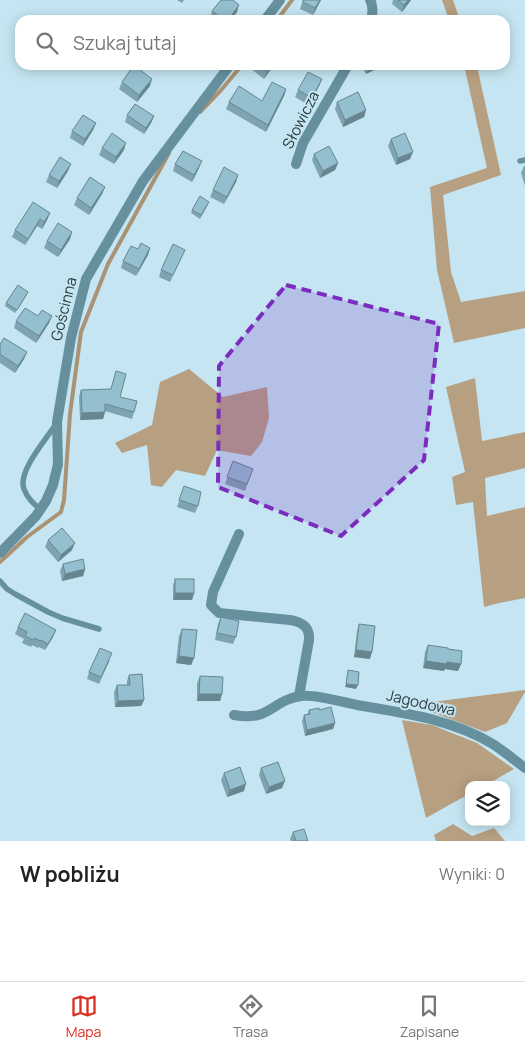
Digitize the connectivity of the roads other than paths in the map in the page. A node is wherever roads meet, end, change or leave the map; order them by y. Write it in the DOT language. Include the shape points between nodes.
graph roads {
  1 [pos="280,0"];
  2 [pos="370,0"];
  3 [pos="269,15"];
  4 [pos="372,15"];
  5 [pos="226,70"];
  6 [pos="345,70"];
  7 [pos="296,164"];
  8 [pos="57,422"];
  9 [pos="41,510"];
  10 [pos="239,534"];
  11 [pos="0,553"];
  12 [pos="0,581"];
  13 [pos="99,629"];
  14 [pos="299,696"];
  15 [pos="234,715"];
  16 [pos="525,768"];
  1 -- 3 [label="street"];
  2 -- 4 [label="street"];
  5 -- 8 [label="street, Gościnna" via="143,180 86,279 71,338"];
  6 -- 7 [label="street, Słowicza" via="304,143"];
  8 -- 9 [label="street, Gościnna" via="57,470"];
  8 -- 9 [label="lane" via="24,474 23,488"];
  9 -- 11 [label="street, Gościnna"];
  10 -- 14 [label="street" via="213,592 211,605 219,613 298,621 304,625 309,634"];
  12 -- 13 [label="lane" via="9,591 48,612"];
  14 -- 15 [label="street, Jagodowa" via="284,700 259,716"];
  14 -- 16 [label="street, Jagodowa" via="431,719 492,743"];
}
